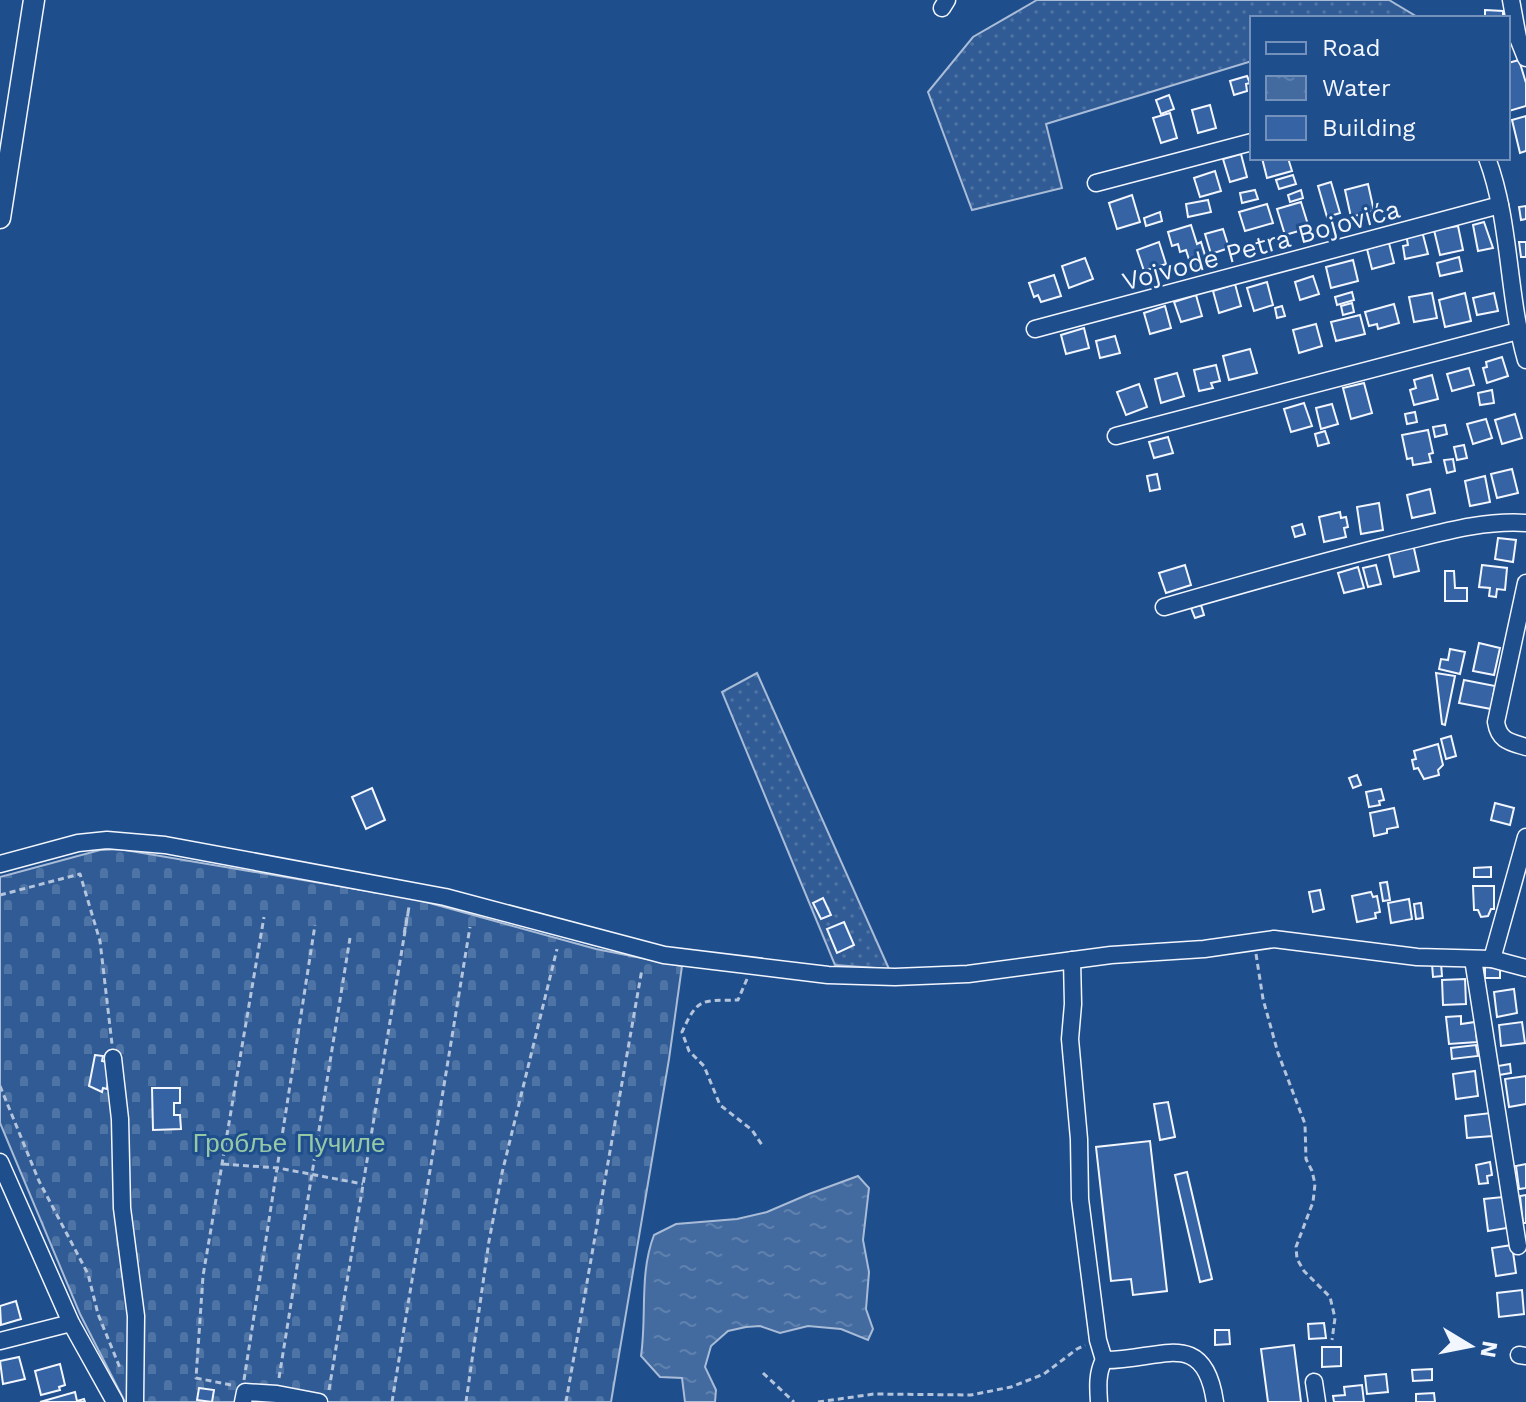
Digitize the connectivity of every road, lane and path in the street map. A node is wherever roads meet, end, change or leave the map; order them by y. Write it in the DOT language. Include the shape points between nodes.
graph roads {
  1 [pos="34,0"];
  2 [pos="1511,0"];
  3 [pos="1519,54"];
  4 [pos="1250,143"];
  5 [pos="1488,160"];
  6 [pos="1096,183"];
  7 [pos="1500,205"];
  8 [pos="0,218"];
  9 [pos="1035,329"];
  10 [pos="1518,331"];
  11 [pos="1526,360"];
  12 [pos="1116,436"];
  13 [pos="1526,523"];
  14 [pos="1526,583"];
  15 [pos="1164,607"];
  16 [pos="1526,747"];
  17 [pos="1526,837"];
  18 [pos="0,864"];
  19 [pos="0,895"];
  20 [pos="264,917"];
  21 [pos="315,925"];
  22 [pos="470,927"];
  23 [pos="404,934"];
  24 [pos="350,938"];
  25 [pos="1253,940"];
  26 [pos="557,949"];
  27 [pos="1473,959"];
  28 [pos="1492,959"];
  29 [pos="1072,960"];
  30 [pos="753,964"];
  31 [pos="1526,968"];
  32 [pos="642,969"];
  33 [pos="113,1058"];
  34 [pos="0,1086"];
  35 [pos="762,1145"];
  36 [pos="0,1162"];
  37 [pos="223,1164"];
  38 [pos="278,1168"];
  39 [pos="311,1176"];
  40 [pos="3,1180"];
  41 [pos="363,1184"];
  42 [pos="1518,1246"];
  43 [pos="71,1323"];
  44 [pos="1098,1340"];
  45 [pos="1332,1340"];
  46 [pos="0,1341"];
  47 [pos="1104,1360"];
  48 [pos="763,1373"];
  49 [pos="1314,1382"];
  50 [pos="234,1385"];
  51 [pos="277,1394"];
  52 [pos="243,1395"];
  53 [pos="115,1402"];
  54 [pos="135,1402"];
  55 [pos="319,1402"];
  56 [pos="327,1402"];
  57 [pos="392,1402"];
  58 [pos="466,1402"];
  59 [pos="566,1402"];
  60 [pos="794,1402"];
  61 [pos="818,1402"];
  62 [pos="1099,1402"];
  63 [pos="1215,1402"];
  64 [pos="1317,1402"];
  1 -- 8 [label="main road"];
  2 -- 3 [label="street"];
  4 -- 6 [label="street"];
  5 -- 7 [label="street"];
  7 -- 9 [label="street, Vojvode Petra Bojovića"];
  7 -- 10 [label="street"];
  10 -- 11 [label="street"];
  10 -- 12 [label="street"];
  13 -- 15 [label="street" via="1456,529"];
  14 -- 16 [label="street" via="1496,722 1503,739"];
  17 -- 28 [label="street"];
  18 -- 30 [label="street" via="93,841 165,845 445,897 664,955"];
  19 -- 33 [label="path" via="80,874 100,941"];
  20 -- 37 [label="path"];
  21 -- 38 [label="path"];
  22 -- 57 [label="path"];
  23 -- 41 [label="path" via="409,907"];
  24 -- 39 [label="path"];
  25 -- 27 [label="street"];
  25 -- 29 [label="street"];
  25 -- 45 [label="path" via="1278,1053 1305,1124 1306,1159 1315,1184 1297,1259 1330,1297 1335,1318"];
  26 -- 58 [label="path" via="502,1173"];
  27 -- 28 [label="street"];
  27 -- 42 [label="street"];
  28 -- 31 [label="street"];
  29 -- 30 [label="street" via="895,977 828,975"];
  29 -- 44 [label="street" via="1070,1039 1080,1199"];
  30 -- 35 [label="path" via="738,1000 708,1001 693,1008 682,1032 720,1105"];
  32 -- 59 [label="path"];
  33 -- 54 [label="street" via="122,1208 136,1316"];
  34 -- 54 [label="path" via="39,1181 88,1274 102,1325"];
  36 -- 40 [label="street"];
  37 -- 38 [label="path"];
  37 -- 50 [label="path" via="203,1276 196,1378"];
  38 -- 39 [label="path"];
  38 -- 52 [label="path"];
  39 -- 41 [label="path"];
  39 -- 51 [label="path"];
  40 -- 43 [label="street"];
  41 -- 56 [label="path"];
  43 -- 46 [label="street"];
  43 -- 53 [label="street"];
  44 -- 47 [label="street"];
  44 -- 61 [label="path" via="1044,1374 1011,1387 971,1395 874,1394"];
  47 -- 62 [label="street"];
  47 -- 63 [label="street" via="1187,1352 1200,1358"];
  48 -- 60 [label="path"];
  49 -- 64 [label="street"];
  51 -- 52 [label="street"];
  51 -- 55 [label="street"];
}
